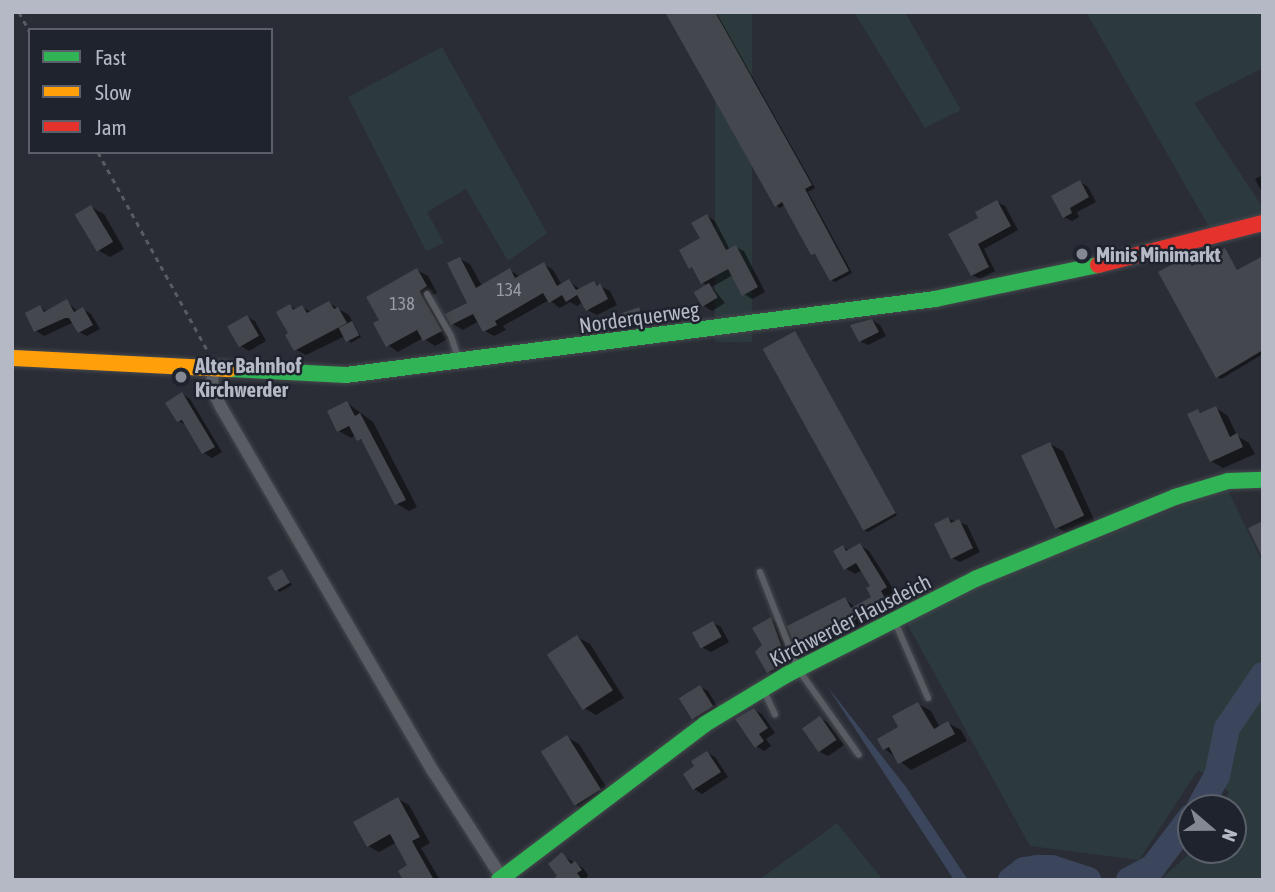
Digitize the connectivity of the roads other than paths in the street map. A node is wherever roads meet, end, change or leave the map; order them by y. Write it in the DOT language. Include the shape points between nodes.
graph roads {
  1 [pos="1263,223"];
  2 [pos="427,294"];
  3 [pos="12,358"];
  4 [pos="460,361"];
  5 [pos="213,370"];
  6 [pos="1263,480"];
  7 [pos="760,572"];
  8 [pos="895,620"];
  9 [pos="798,669"];
  10 [pos="763,689"];
  11 [pos="928,698"];
  12 [pos="775,715"];
  13 [pos="859,755"];
  14 [pos="501,879"];
  1 -- 4 [label="street, Norderquerweg" via="1059,275 935,299"];
  2 -- 4 [label="lane"];
  3 -- 5 [label="street, Norderquerweg"];
  4 -- 5 [label="street, Norderquerweg" via="346,375"];
  5 -- 14 [label="street" via="212,388 221,407"];
  6 -- 8 [label="street, Kirchwerder Hausdeich" via="1228,481 1175,497 975,579"];
  7 -- 9 [label="lane"];
  8 -- 9 [label="street, Kirchwerder Hausdeich"];
  8 -- 11 [label="lane"];
  9 -- 10 [label="street, Kirchwerder Hausdeich"];
  9 -- 13 [label="lane"];
  10 -- 12 [label="lane"];
  10 -- 14 [label="street, Kirchwerder Hausdeich" via="705,724"];
}
